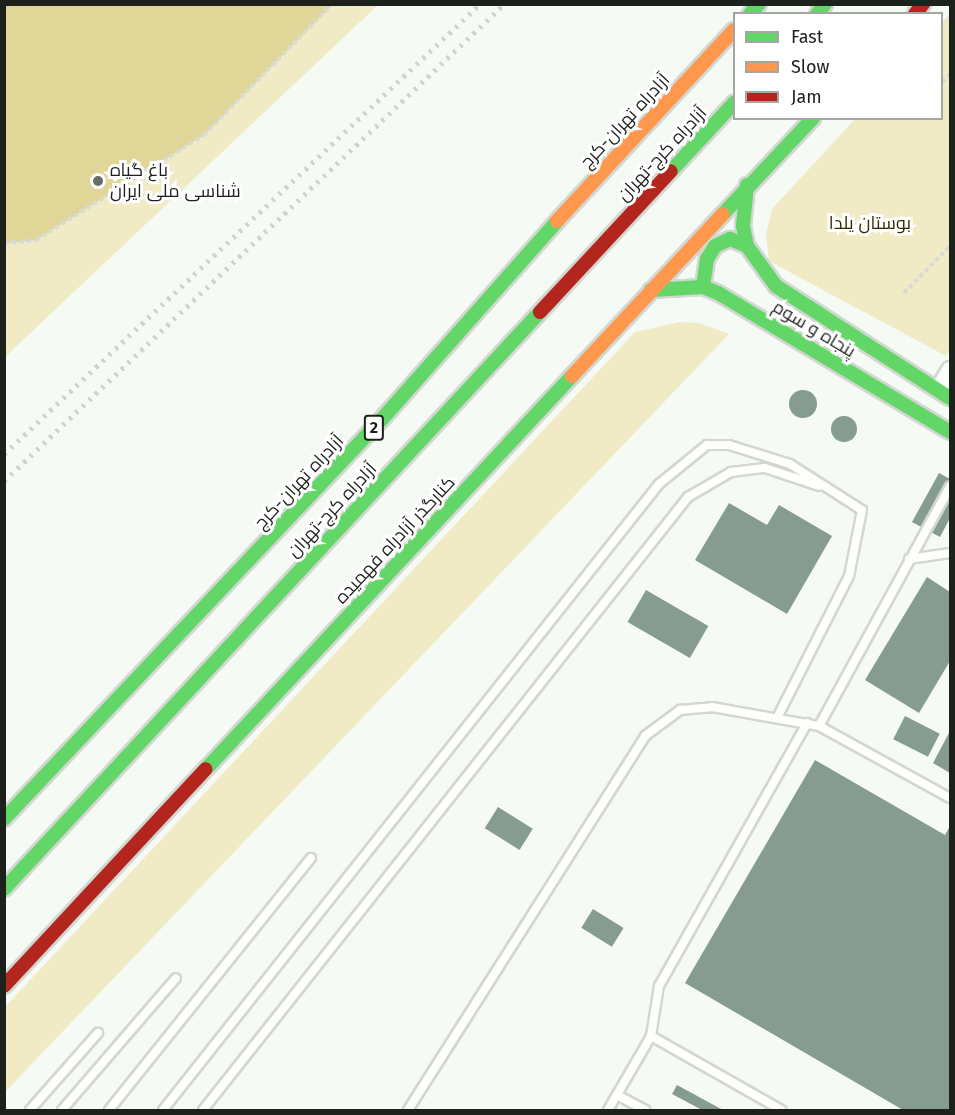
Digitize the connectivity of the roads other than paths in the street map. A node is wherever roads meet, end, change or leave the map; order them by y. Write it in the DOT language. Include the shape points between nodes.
graph roads {
  1 [pos="733,32"];
  2 [pos="733,105"];
  3 [pos="811,120"];
  4 [pos="747,185"];
  5 [pos="747,246"];
  6 [pos="703,287"];
  7 [pos="651,290"];
  8 [pos="951,370"];
  9 [pos="945,393"];
  10 [pos="951,432"];
  11 [pos="951,487"];
  12 [pos="833,491"];
  13 [pos="951,553"];
  14 [pos="909,559"];
  15 [pos="778,716"];
  16 [pos="807,723"];
  17 [pos="819,726"];
  18 [pos="951,798"];
  19 [pos="4,819"];
  20 [pos="311,858"];
  21 [pos="4,890"];
  22 [pos="176,978"];
  23 [pos="4,986"];
  24 [pos="98,1033"];
  25 [pos="651,1036"];
  26 [pos="617,1095"];
  27 [pos="30,1110"];
  28 [pos="62,1110"];
  29 [pos="109,1110"];
  30 [pos="163,1110"];
  31 [pos="203,1110"];
  32 [pos="408,1110"];
  33 [pos="608,1110"];
  34 [pos="645,1110"];
  35 [pos="781,1110"];
  1 -- 19 [label="main road, آزادراه تهران-کرج / 2" via="597,176 382,419"];
  2 -- 21 [label="main road, آزادراه کرج-تهران / 2"];
  3 -- 4 [label="main road, کنارگذر آزادراه فهمیده"];
  4 -- 5 [label="main road" via="743,226"];
  4 -- 7 [label="main road, کنارگذر آزادراه فهمیده"];
  5 -- 6 [label="main road" via="730,240 715,246 706,259"];
  5 -- 9 [label="main road, پنجاه و سوم" via="776,286"];
  6 -- 7 [label="main road"];
  6 -- 10 [label="main road, پنجاه و سوم"];
  7 -- 23 [label="main road, کنارگذر آزادراه فهمیده"];
  8 -- 9 [label="street"];
  11 -- 14 [label="lane"];
  12 -- 15 [label="lane" via="862,510 861,532 849,576"];
  12 -- 30 [label="lane" via="790,464 729,445 707,445 685,458 659,484"];
  12 -- 31 [label="lane" via="765,468 730,471 688,497"];
  13 -- 14 [label="lane"];
  14 -- 17 [label="lane"];
  15 -- 16 [label="lane"];
  15 -- 32 [label="lane" via="712,707 680,710 645,736"];
  16 -- 17 [label="lane"];
  16 -- 25 [label="lane" via="659,987"];
  17 -- 18 [label="lane"];
  20 -- 29 [label="lane"];
  22 -- 28 [label="lane"];
  24 -- 27 [label="lane"];
  25 -- 26 [label="lane"];
  25 -- 35 [label="lane"];
  26 -- 33 [label="lane"];
  26 -- 34 [label="lane"];
}
